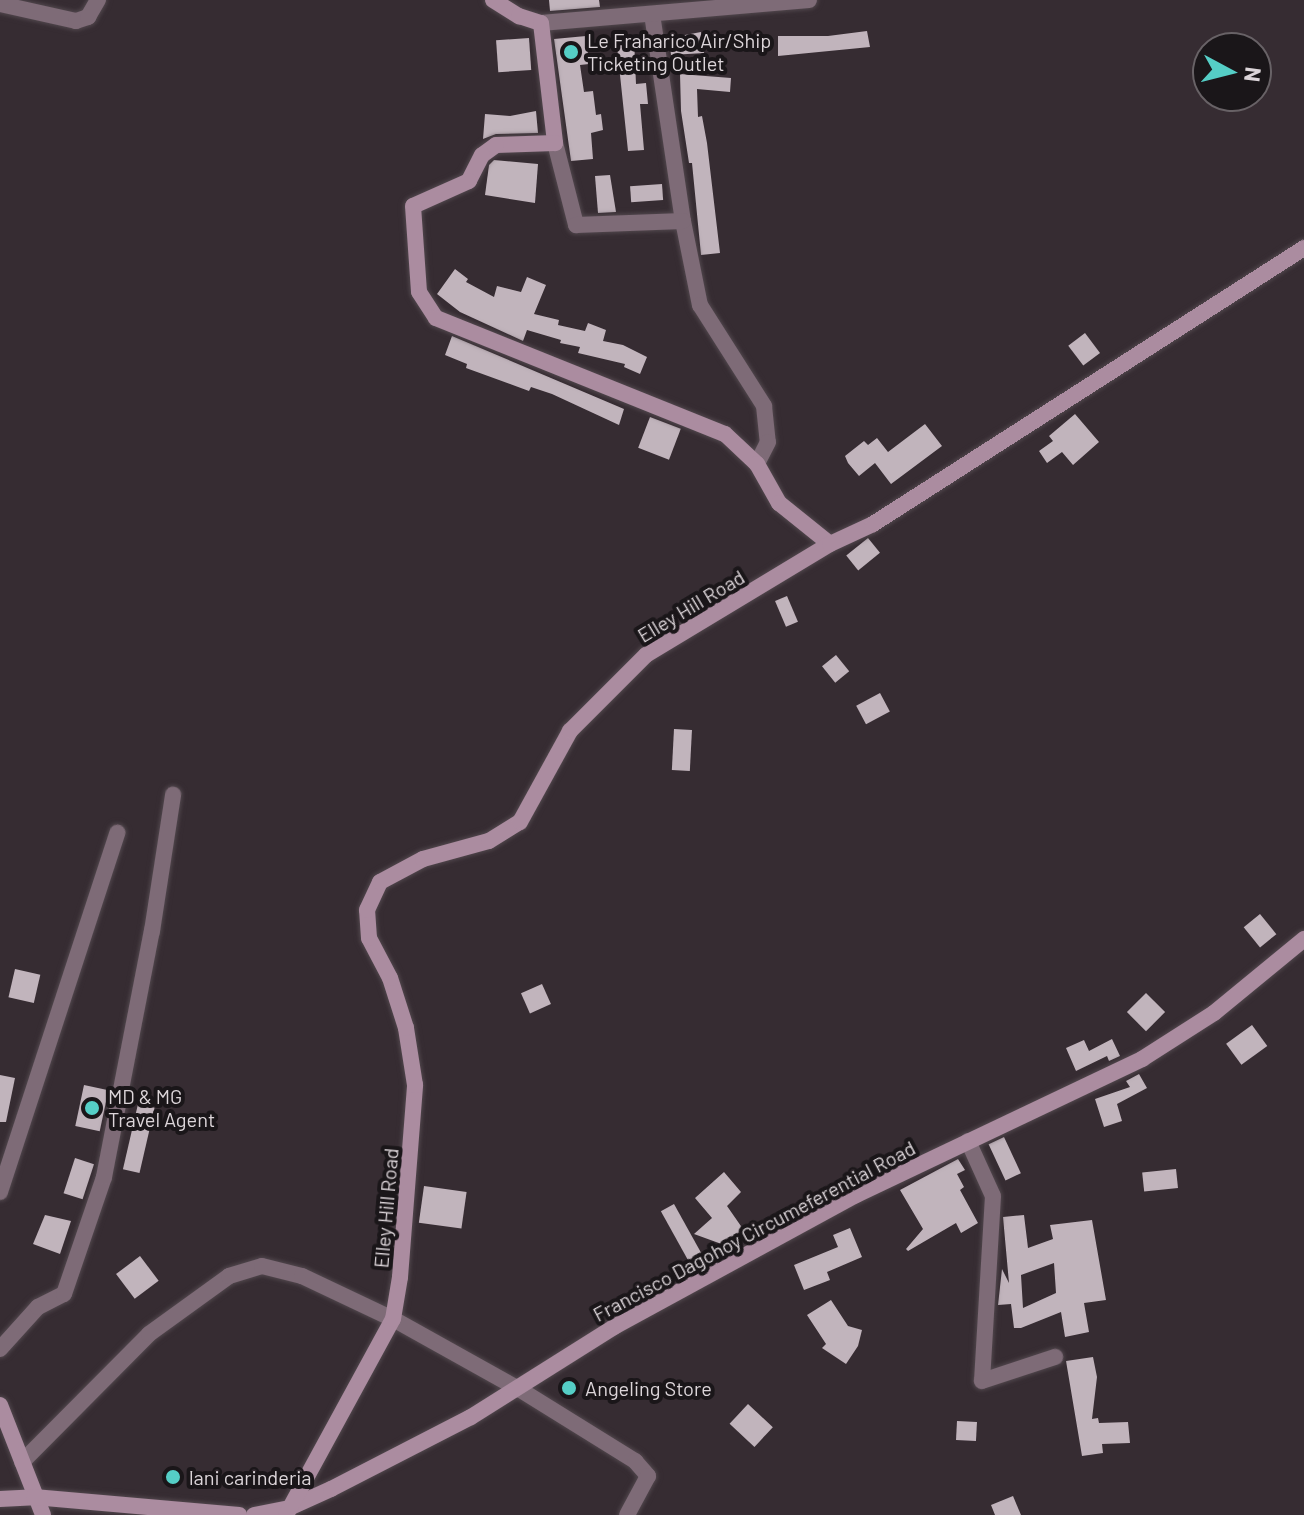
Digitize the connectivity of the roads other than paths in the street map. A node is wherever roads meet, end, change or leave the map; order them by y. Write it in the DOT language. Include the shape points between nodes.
graph roads {
  1 [pos="98,0"];
  2 [pos="493,0"];
  3 [pos="809,0"];
  4 [pos="785,2"];
  5 [pos="0,4"];
  6 [pos="519,8"];
  7 [pos="652,14"];
  8 [pos="541,23"];
  9 [pos="555,143"];
  10 [pos="683,221"];
  11 [pos="1304,248"];
  12 [pos="757,464"];
  13 [pos="830,544"];
  14 [pos="173,795"];
  15 [pos="117,833"];
  16 [pos="1304,939"];
  17 [pos="968,1141"];
  18 [pos="0,1192"];
  19 [pos="393,1319"];
  20 [pos="0,1349"];
  21 [pos="1055,1357"];
  22 [pos="519,1389"];
  23 [pos="0,1405"];
  24 [pos="22,1462"];
  25 [pos="34,1497"];
  26 [pos="0,1499"];
  27 [pos="287,1511"];
  28 [pos="43,1515"];
  29 [pos="239,1515"];
  30 [pos="254,1515"];
  31 [pos="627,1515"];
  1 -- 5 [label="street" via="88,17 76,21"];
  2 -- 6 [label="street"];
  3 -- 4 [label="street"];
  4 -- 7 [label="street"];
  6 -- 8 [label="street"];
  7 -- 8 [label="street"];
  7 -- 10 [label="street"];
  8 -- 9 [label="street"];
  9 -- 10 [label="street" via="576,225"];
  9 -- 12 [label="street" via="496,145 482,155 469,181 413,206 419,292 436,318 725,434"];
  10 -- 12 [label="street" via="700,305 764,406 768,442"];
  11 -- 13 [label="street, Elley Hill Road" via="873,524"];
  12 -- 13 [label="street" via="779,503"];
  13 -- 19 [label="street, Elley Hill Road" via="646,655 570,731 520,822 489,841 423,859 380,882 367,910 369,938 390,978 406,1028 415,1085"];
  14 -- 20 [label="street" via="104,1177 64,1294 38,1307"];
  15 -- 18 [label="street"];
  16 -- 17 [label="street, Francisco Dagohoy Circumeferential Road" via="1214,1013 1142,1059"];
  17 -- 21 [label="street" via="993,1196 982,1381"];
  17 -- 22 [label="street, Francisco Dagohoy Circumeferential Road" via="717,1269"];
  19 -- 22 [label="street"];
  19 -- 24 [label="street" via="302,1276 262,1266 229,1276 149,1334"];
  19 -- 27 [label="street, Elley Hill Road"];
  22 -- 27 [label="street, Francisco Dagohoy Circumeferential Road"];
  22 -- 31 [label="street" via="635,1461 648,1476"];
  23 -- 24 [label="street"];
  24 -- 25 [label="street"];
  25 -- 26 [label="street"];
  25 -- 28 [label="street"];
  25 -- 29 [label="street"];
  27 -- 30 [label="street, Francisco Dagohoy Circumeferential Road"];
}
